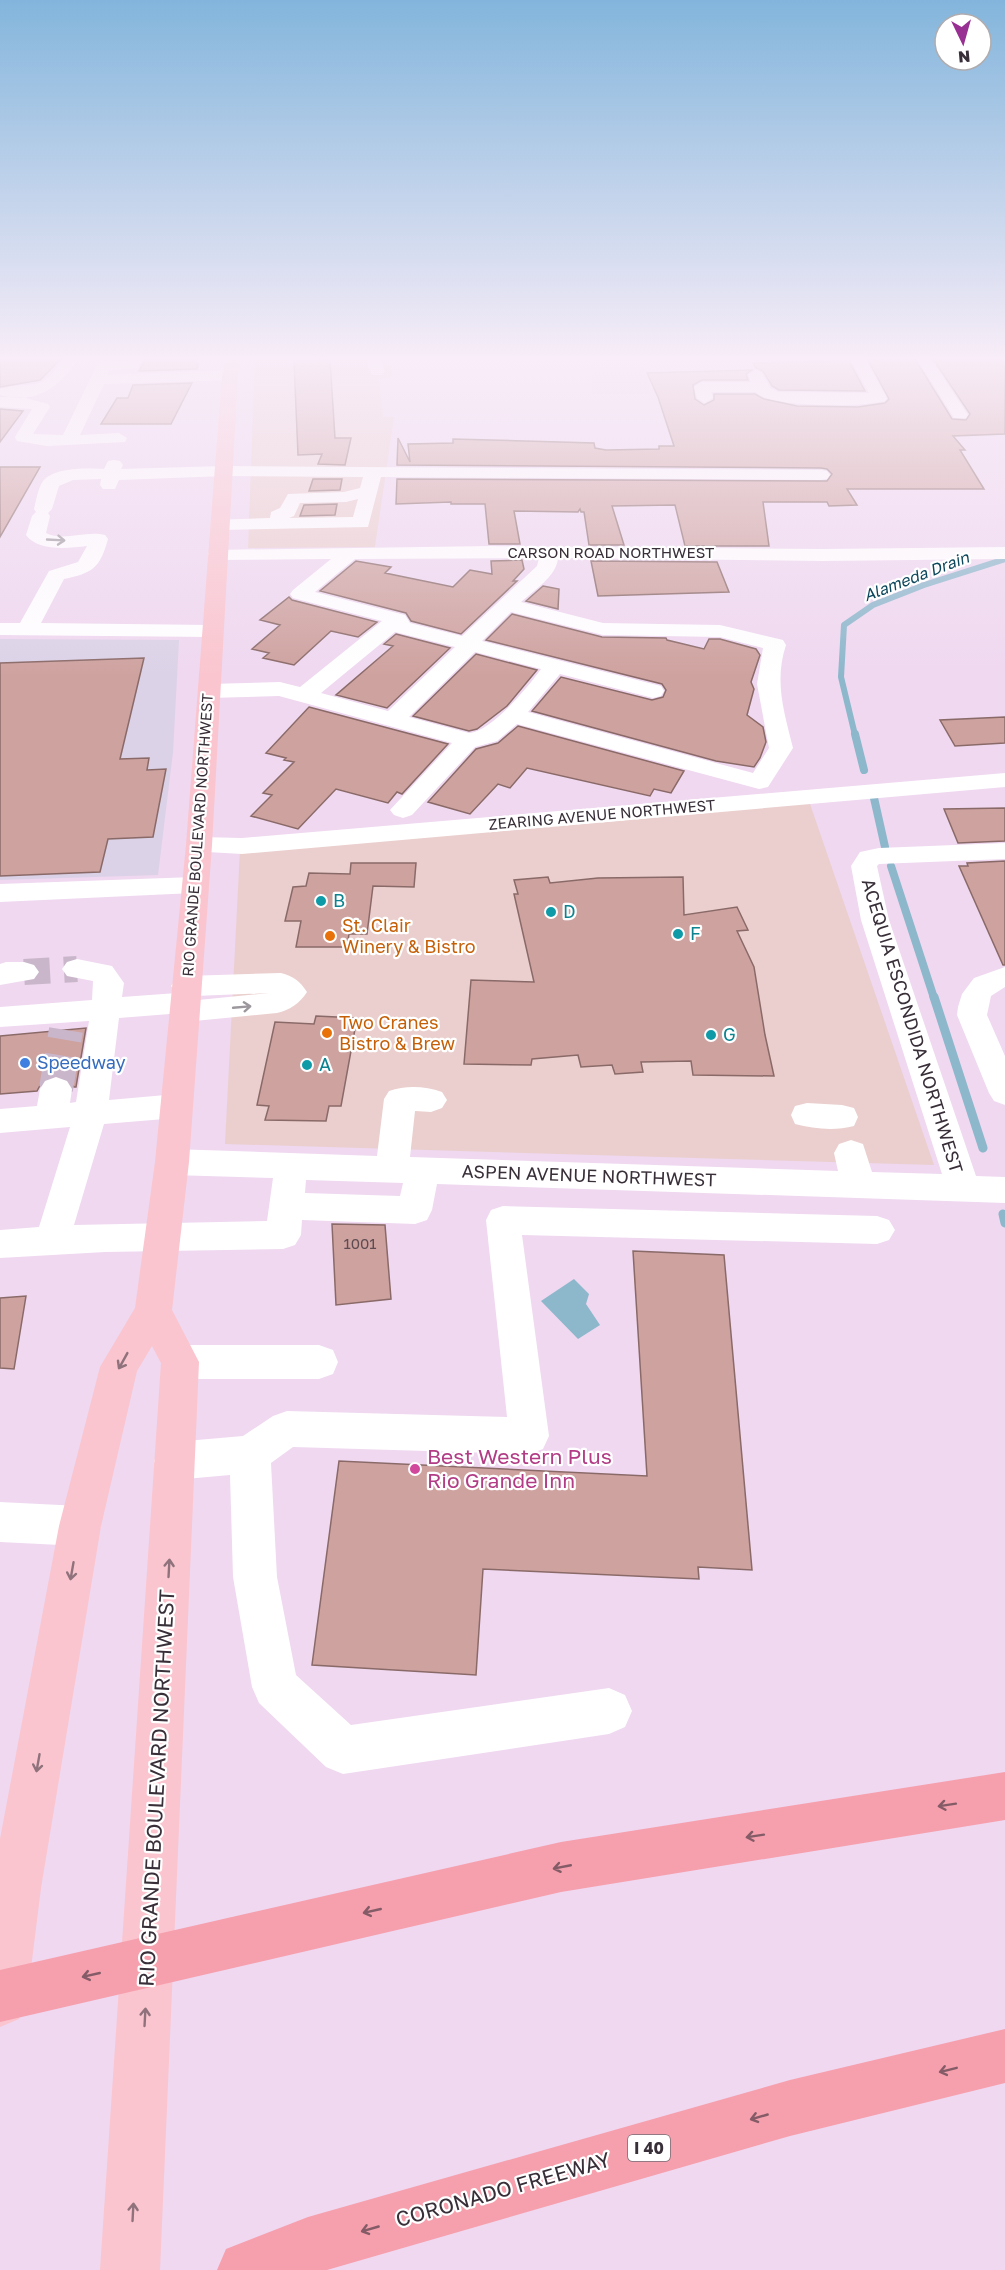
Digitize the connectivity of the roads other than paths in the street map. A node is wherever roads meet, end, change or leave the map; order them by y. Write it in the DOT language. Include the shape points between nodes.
graph roads {
  1 [pos="225,465"];
  2 [pos="225,471"];
  3 [pos="373,472"];
  4 [pos="822,475"];
  5 [pos="363,493"];
  6 [pos="277,520"];
  7 [pos="220,524"];
  8 [pos="1001,552"];
  9 [pos="350,553"];
  10 [pos="549,553"];
  11 [pos="218,554"];
  12 [pos="506,605"];
  13 [pos="398,619"];
  14 [pos="0,629"];
  15 [pos="27,630"];
  16 [pos="212,631"];
  17 [pos="470,645"];
  18 [pos="553,667"];
  19 [pos="209,686"];
  20 [pos="310,691"];
  21 [pos="653,691"];
  22 [pos="512,715"];
  23 [pos="393,719"];
  24 [pos="468,740"];
  25 [pos="1005,780"];
  26 [pos="403,810"];
  27 [pos="199,845"];
  28 [pos="1005,851"];
  29 [pos="194,885"];
  30 [pos="0,893"];
  31 [pos="77,969"];
  32 [pos="1005,976"];
  33 [pos="185,1001"];
  34 [pos="107,1010"];
  35 [pos="2,1022"];
  36 [pos="1005,1093"];
  37 [pos="431,1100"];
  38 [pos="177,1106"];
  39 [pos="91,1113"];
  40 [pos="807,1115"];
  41 [pos="842,1117"];
  42 [pos="0,1121"];
  43 [pos="850,1152"];
  44 [pos="172,1162"];
  45 [pos="291,1166"];
  46 [pos="407,1170"];
  47 [pos="515,1173"];
  48 [pos="858,1184"];
  49 [pos="963,1189"];
  50 [pos="1005,1190"];
  51 [pos="286,1206"];
  52 [pos="503,1220"];
  53 [pos="877,1230"];
  54 [pos="161,1236"];
  55 [pos="52,1241"];
  56 [pos="0,1244"];
  57 [pos="153,1311"];
  58 [pos="180,1362"];
  59 [pos="319,1362"];
  60 [pos="250,1454"];
  61 [pos="174,1461"];
  62 [pos="0,1522"];
  63 [pos="80,1526"];
  64 [pos="609,1711"];
  65 [pos="1005,1796"];
  66 [pos="148,1962"];
  67 [pos="0,1997"];
  68 [pos="1005,2056"];
  69 [pos="271,2260"];
  70 [pos="130,2270"];
  1 -- 2 [label="main road, RIO GRANDE BOULEVARD NORTHWEST"];
  2 -- 3 [label="street"];
  2 -- 7 [label="main road, RIO GRANDE BOULEVARD NORTHWEST"];
  2 -- 15 [label="street, one-way" via="84,474 61,477 51,483 36,535 62,541 98,539 89,565 56,575"];
  3 -- 4 [label="street"];
  3 -- 5 [label="street"];
  5 -- 6 [label="street" via="294,498 287,512"];
  5 -- 6 [label="street" via="361,523"];
  6 -- 7 [label="street"];
  7 -- 11 [label="main road, RIO GRANDE BOULEVARD NORTHWEST"];
  8 -- 10 [label="street, CARSON ROAD NORTHWEST"];
  9 -- 10 [label="street, CARSON ROAD NORTHWEST"];
  9 -- 11 [label="street, CARSON ROAD NORTHWEST"];
  9 -- 13 [label="street" via="300,594"];
  10 -- 12 [label="street" via="544,570"];
  11 -- 16 [label="main road, RIO GRANDE BOULEVARD NORTHWEST"];
  12 -- 17 [label="street" via="473,636"];
  12 -- 22 [label="street" via="603,628 720,630 775,645 767,677 781,748 759,782"];
  13 -- 17 [label="street" via="401,627"];
  13 -- 20 [label="street"];
  14 -- 15 [label="street"];
  15 -- 16 [label="street"];
  16 -- 19 [label="main road, RIO GRANDE BOULEVARD NORTHWEST"];
  17 -- 18 [label="street"];
  17 -- 23 [label="street"];
  18 -- 21 [label="street"];
  18 -- 22 [label="street"];
  19 -- 20 [label="street"];
  19 -- 27 [label="main road, RIO GRANDE BOULEVARD NORTHWEST"];
  20 -- 23 [label="street"];
  22 -- 24 [label="street" via="490,735"];
  23 -- 24 [label="street"];
  24 -- 26 [label="street"];
  25 -- 27 [label="street, ZEARING AVENUE NORTHWEST" via="242,846"];
  27 -- 29 [label="main road, RIO GRANDE BOULEVARD NORTHWEST"];
  28 -- 49 [label="street, ACEQUIA ESCONDIDA NORTHWEST" via="879,856 869,858 864,866 875,920"];
  29 -- 30 [label="street"];
  29 -- 33 [label="main road, RIO GRANDE BOULEVARD NORTHWEST"];
  31 -- 34 [label="street" via="102,973 109,983"];
  32 -- 36 [label="street" via="976,990 972,1015"];
  33 -- 34 [label="street"];
  33 -- 38 [label="main road, RIO GRANDE BOULEVARD NORTHWEST"];
  34 -- 35 [label="street" via="67,1021"];
  34 -- 39 [label="street"];
  37 -- 46 [label="street" via="399,1102"];
  38 -- 39 [label="street"];
  38 -- 44 [label="main road, RIO GRANDE BOULEVARD NORTHWEST"];
  39 -- 42 [label="street" via="54,1103"];
  39 -- 55 [label="street"];
  40 -- 41 [label="street"];
  43 -- 48 [label="street"];
  44 -- 45 [label="street, ASPEN AVENUE NORTHWEST"];
  44 -- 54 [label="main road, RIO GRANDE BOULEVARD NORTHWEST"];
  45 -- 46 [label="street, ASPEN AVENUE NORTHWEST"];
  45 -- 51 [label="street"];
  46 -- 47 [label="street, ASPEN AVENUE NORTHWEST"];
  46 -- 51 [label="street" via="415,1210"];
  47 -- 48 [label="street, ASPEN AVENUE NORTHWEST"];
  47 -- 52 [label="street"];
  48 -- 49 [label="street, ASPEN AVENUE NORTHWEST"];
  49 -- 50 [label="street, ASPEN AVENUE NORTHWEST"];
  51 -- 54 [label="street" via="283,1235"];
  52 -- 53 [label="street"];
  52 -- 60 [label="street" via="529,1436 287,1429"];
  54 -- 55 [label="street"];
  54 -- 57 [label="main road, RIO GRANDE BOULEVARD NORTHWEST"];
  55 -- 56 [label="street"];
  57 -- 58 [label="main road"];
  57 -- 63 [label="main road, RIO GRANDE BOULEVARD NORTHWEST, one-way" via="119,1367"];
  58 -- 59 [label="street"];
  58 -- 61 [label="main road, RIO GRANDE BOULEVARD NORTHWEST"];
  60 -- 61 [label="street"];
  60 -- 64 [label="street" via="255,1577 275,1687 343,1750"];
  66 -- 61 [label="main road, RIO GRANDE BOULEVARD NORTHWEST, one-way"];
  62 -- 63 [label="street"];
  63 -- 67 [label="main road, RIO GRANDE BOULEVARD NORTHWEST, one-way"];
  65 -- 66 [label="highway, one-way" via="561,1867"];
  66 -- 67 [label="highway, one-way"];
  70 -- 66 [label="main road, RIO GRANDE BOULEVARD NORTHWEST, one-way"];
  68 -- 69 [label="highway, CORONADO FREEWAY / I 40, one-way" via="790,2108"];
}
